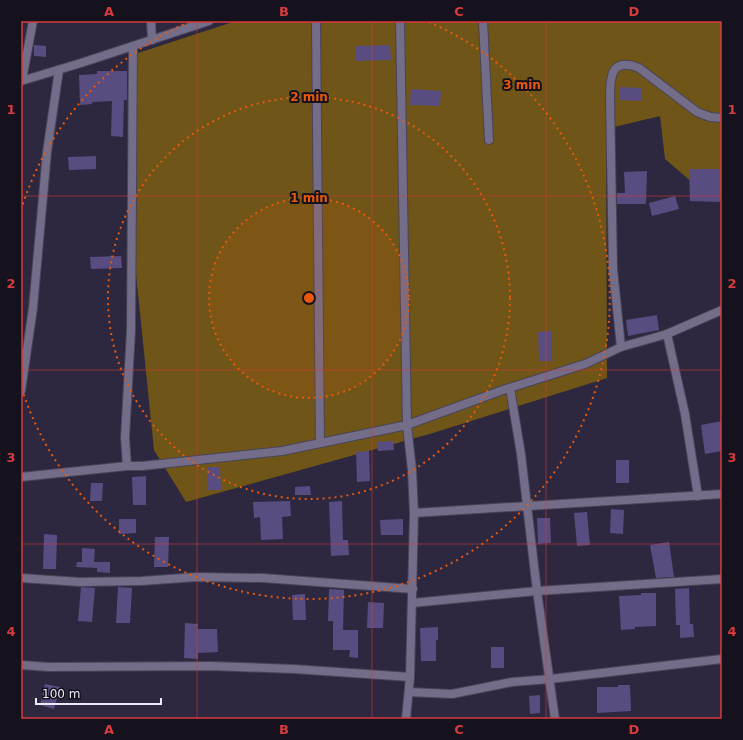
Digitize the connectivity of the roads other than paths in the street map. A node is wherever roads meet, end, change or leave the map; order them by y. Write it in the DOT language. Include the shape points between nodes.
graph roads {
  1 [pos="33,21"];
  2 [pos="151,21"];
  3 [pos="209,21"];
  4 [pos="316,21"];
  5 [pos="400,21"];
  6 [pos="483,21"];
  7 [pos="152,40"];
  8 [pos="133,46"];
  9 [pos="59,70"];
  10 [pos="22,80"];
  11 [pos="722,118"];
  12 [pos="489,140"];
  13 [pos="722,310"];
  14 [pos="667,334"];
  15 [pos="621,347"];
  16 [pos="510,388"];
  17 [pos="21,391"];
  18 [pos="407,425"];
  19 [pos="320,443"];
  20 [pos="127,466"];
  21 [pos="21,477"];
  22 [pos="722,494"];
  23 [pos="698,496"];
  24 [pos="528,507"];
  25 [pos="414,513"];
  26 [pos="21,578"];
  27 [pos="722,579"];
  28 [pos="413,589"];
  29 [pos="537,590"];
  30 [pos="412,603"];
  31 [pos="722,659"];
  32 [pos="21,665"];
  33 [pos="410,677"];
  34 [pos="550,679"];
  35 [pos="409,692"];
  36 [pos="406,719"];
  37 [pos="555,719"];
  1 -- 10 [label="street"];
  2 -- 7 [label="street"];
  3 -- 7 [label="street"];
  4 -- 19 [label="street"];
  5 -- 18 [label="street"];
  6 -- 12 [label="street"];
  7 -- 8 [label="street"];
  8 -- 9 [label="street"];
  8 -- 20 [label="street" via="132,330 125,438"];
  9 -- 10 [label="street"];
  9 -- 17 [label="street" via="47,152 33,308"];
  11 -- 15 [label="street" via="697,112 639,68 629,64 620,66 613,72 610,79 610,98 613,269"];
  13 -- 14 [label="street"];
  14 -- 15 [label="street"];
  14 -- 23 [label="street" via="685,414"];
  15 -- 16 [label="street" via="585,364"];
  16 -- 18 [label="street"];
  16 -- 24 [label="street"];
  18 -- 19 [label="street"];
  18 -- 25 [label="street"];
  19 -- 20 [label="street" via="282,450"];
  20 -- 21 [label="street"];
  22 -- 23 [label="street"];
  23 -- 24 [label="street"];
  24 -- 25 [label="street"];
  24 -- 29 [label="street"];
  25 -- 28 [label="street"];
  26 -- 28 [label="street" via="80,582 141,581 197,576"];
  27 -- 29 [label="street"];
  28 -- 30 [label="street"];
  29 -- 30 [label="street"];
  29 -- 34 [label="street"];
  30 -- 33 [label="street"];
  31 -- 34 [label="street"];
  32 -- 33 [label="street" via="211,666"];
  33 -- 35 [label="street"];
  34 -- 35 [label="street" via="512,682 452,694"];
  34 -- 37 [label="street"];
  35 -- 36 [label="street"];
}
